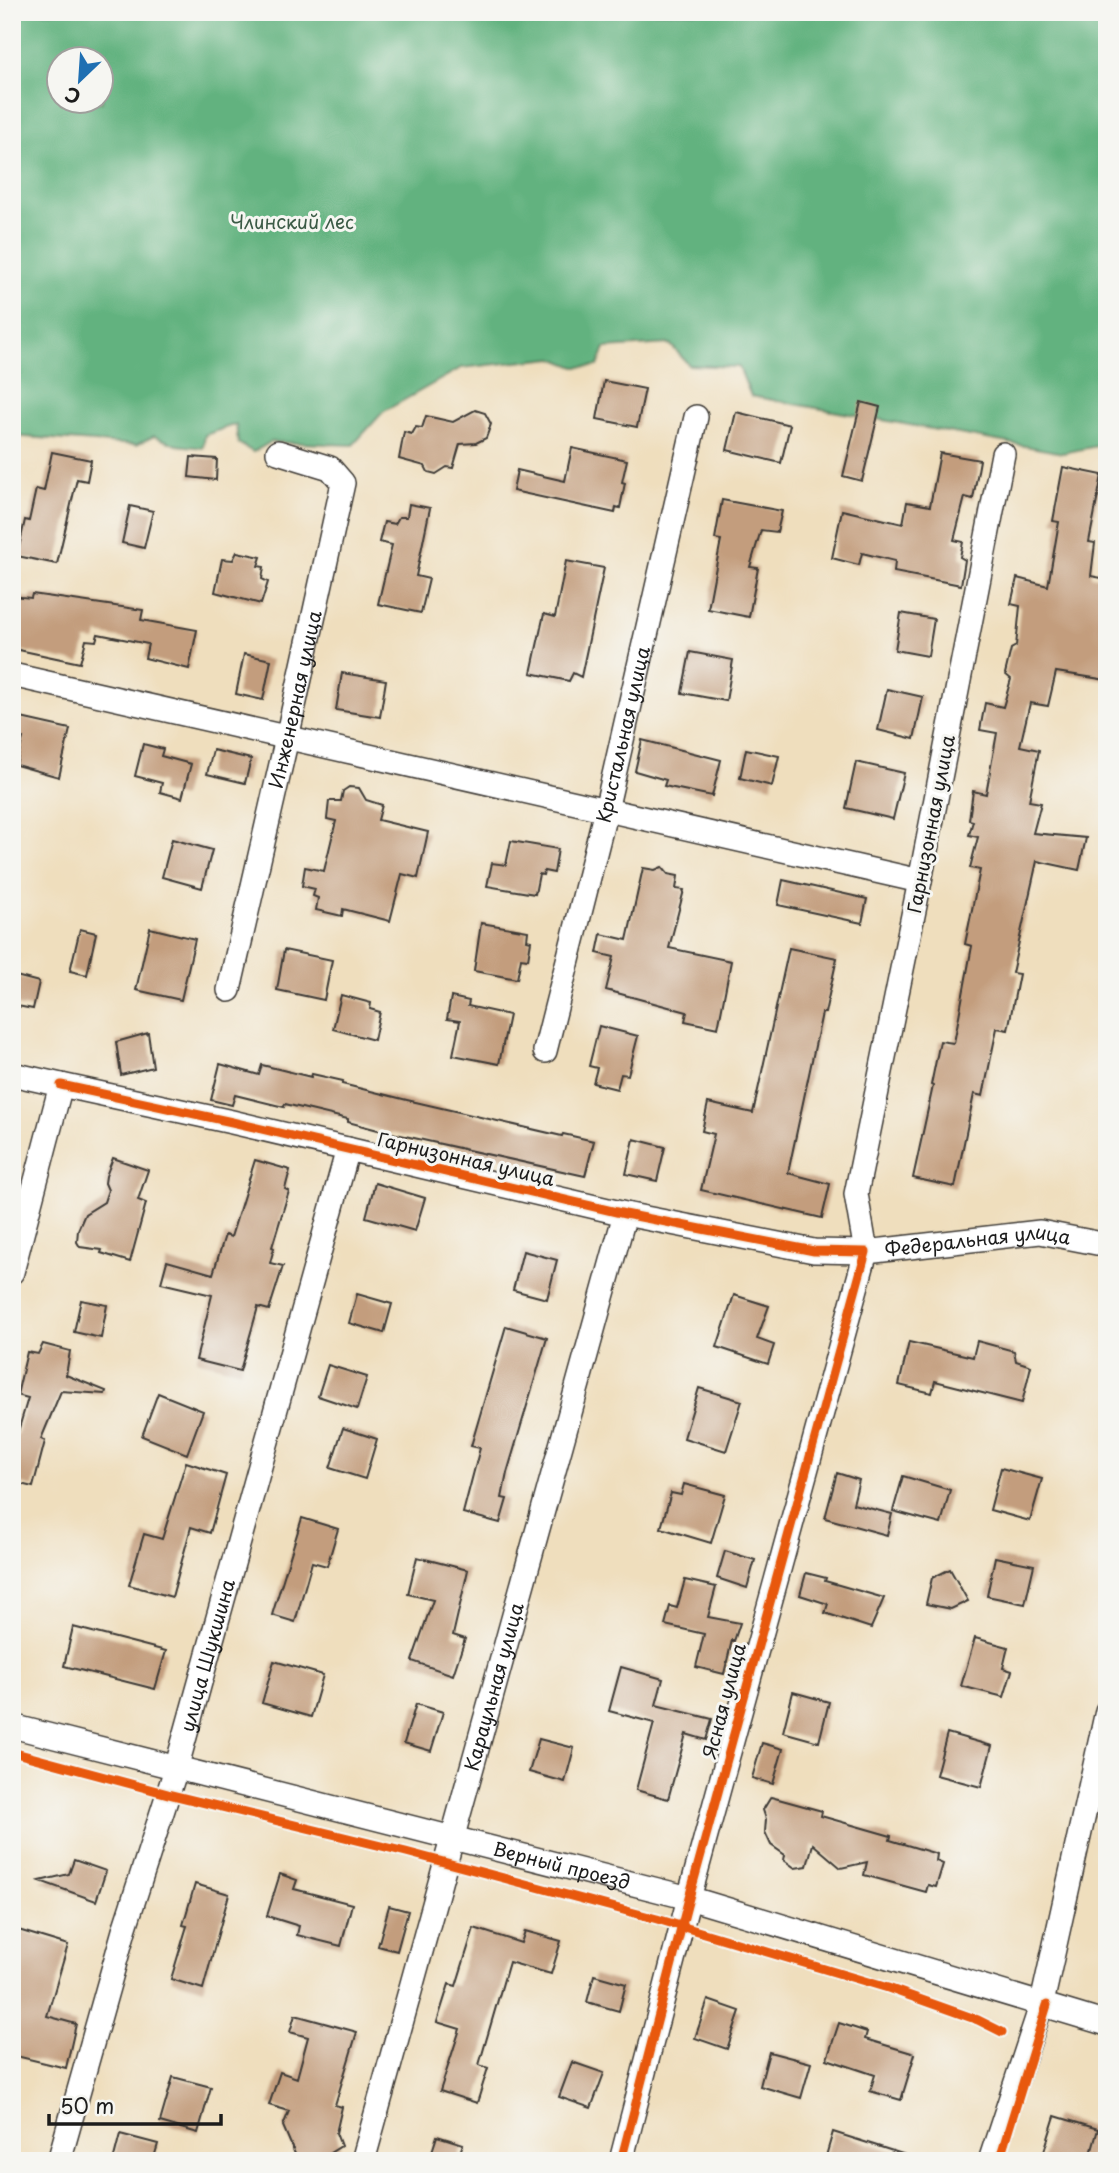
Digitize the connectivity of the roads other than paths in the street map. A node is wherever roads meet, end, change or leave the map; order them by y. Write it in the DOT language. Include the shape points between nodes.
graph roads {
  1 [pos="696,416"];
  2 [pos="278,452"];
  3 [pos="1003,454"];
  4 [pos="12,675"];
  5 [pos="287,738"];
  6 [pos="606,810"];
  7 [pos="920,881"];
  8 [pos="229,990"];
  9 [pos="545,1051"];
  10 [pos="12,1074"];
  11 [pos="61,1085"];
  12 [pos="348,1149"];
  13 [pos="856,1194"];
  14 [pos="625,1214"];
  15 [pos="1107,1245"];
  16 [pos="866,1252"];
  17 [pos="12,1272"];
  18 [pos="1107,1711"];
  19 [pos="12,1726"];
  20 [pos="176,1769"];
  21 [pos="451,1837"];
  22 [pos="689,1898"];
  23 [pos="1042,2003"];
  24 [pos="1107,2024"];
  25 [pos="59,2161"];
  26 [pos="363,2161"];
  27 [pos="621,2161"];
  28 [pos="990,2161"];
  1 -- 6 [label="street, Кристальная улица"];
  2 -- 5 [label="street, Инженерная улица" via="330,468 343,483"];
  3 -- 7 [label="street, Гарнизонная улица"];
  4 -- 5 [label="street"];
  5 -- 6 [label="street"];
  5 -- 8 [label="street, Инженерная улица"];
  6 -- 7 [label="street"];
  6 -- 9 [label="street, Кристальная улица"];
  7 -- 13 [label="street, Гарнизонная улица"];
  10 -- 11 [label="street, Гарнизонная улица"];
  11 -- 12 [label="street, Гарнизонная улица"];
  11 -- 17 [label="street"];
  12 -- 14 [label="street, Гарнизонная улица"];
  12 -- 20 [label="street, улица Шукшина"];
  13 -- 16 [label="street, Федеральная улица"];
  14 -- 16 [label="street, Гарнизонная улица" via="814,1251"];
  14 -- 21 [label="street, Караульная улица"];
  15 -- 16 [label="street, Федеральная улица" via="1040,1232"];
  16 -- 22 [label="street, Ясная улица"];
  18 -- 23 [label="street"];
  19 -- 20 [label="street, Верный проезд"];
  20 -- 21 [label="street, Верный проезд"];
  20 -- 25 [label="street, улица Шукшина" via="125,1927"];
  21 -- 22 [label="street, Верный проезд"];
  21 -- 26 [label="street, Караульная улица"];
  22 -- 23 [label="street, Верный проезд"];
  22 -- 27 [label="street, Ясная улица"];
  23 -- 24 [label="street, Верный проезд"];
  23 -- 28 [label="street"];
}
